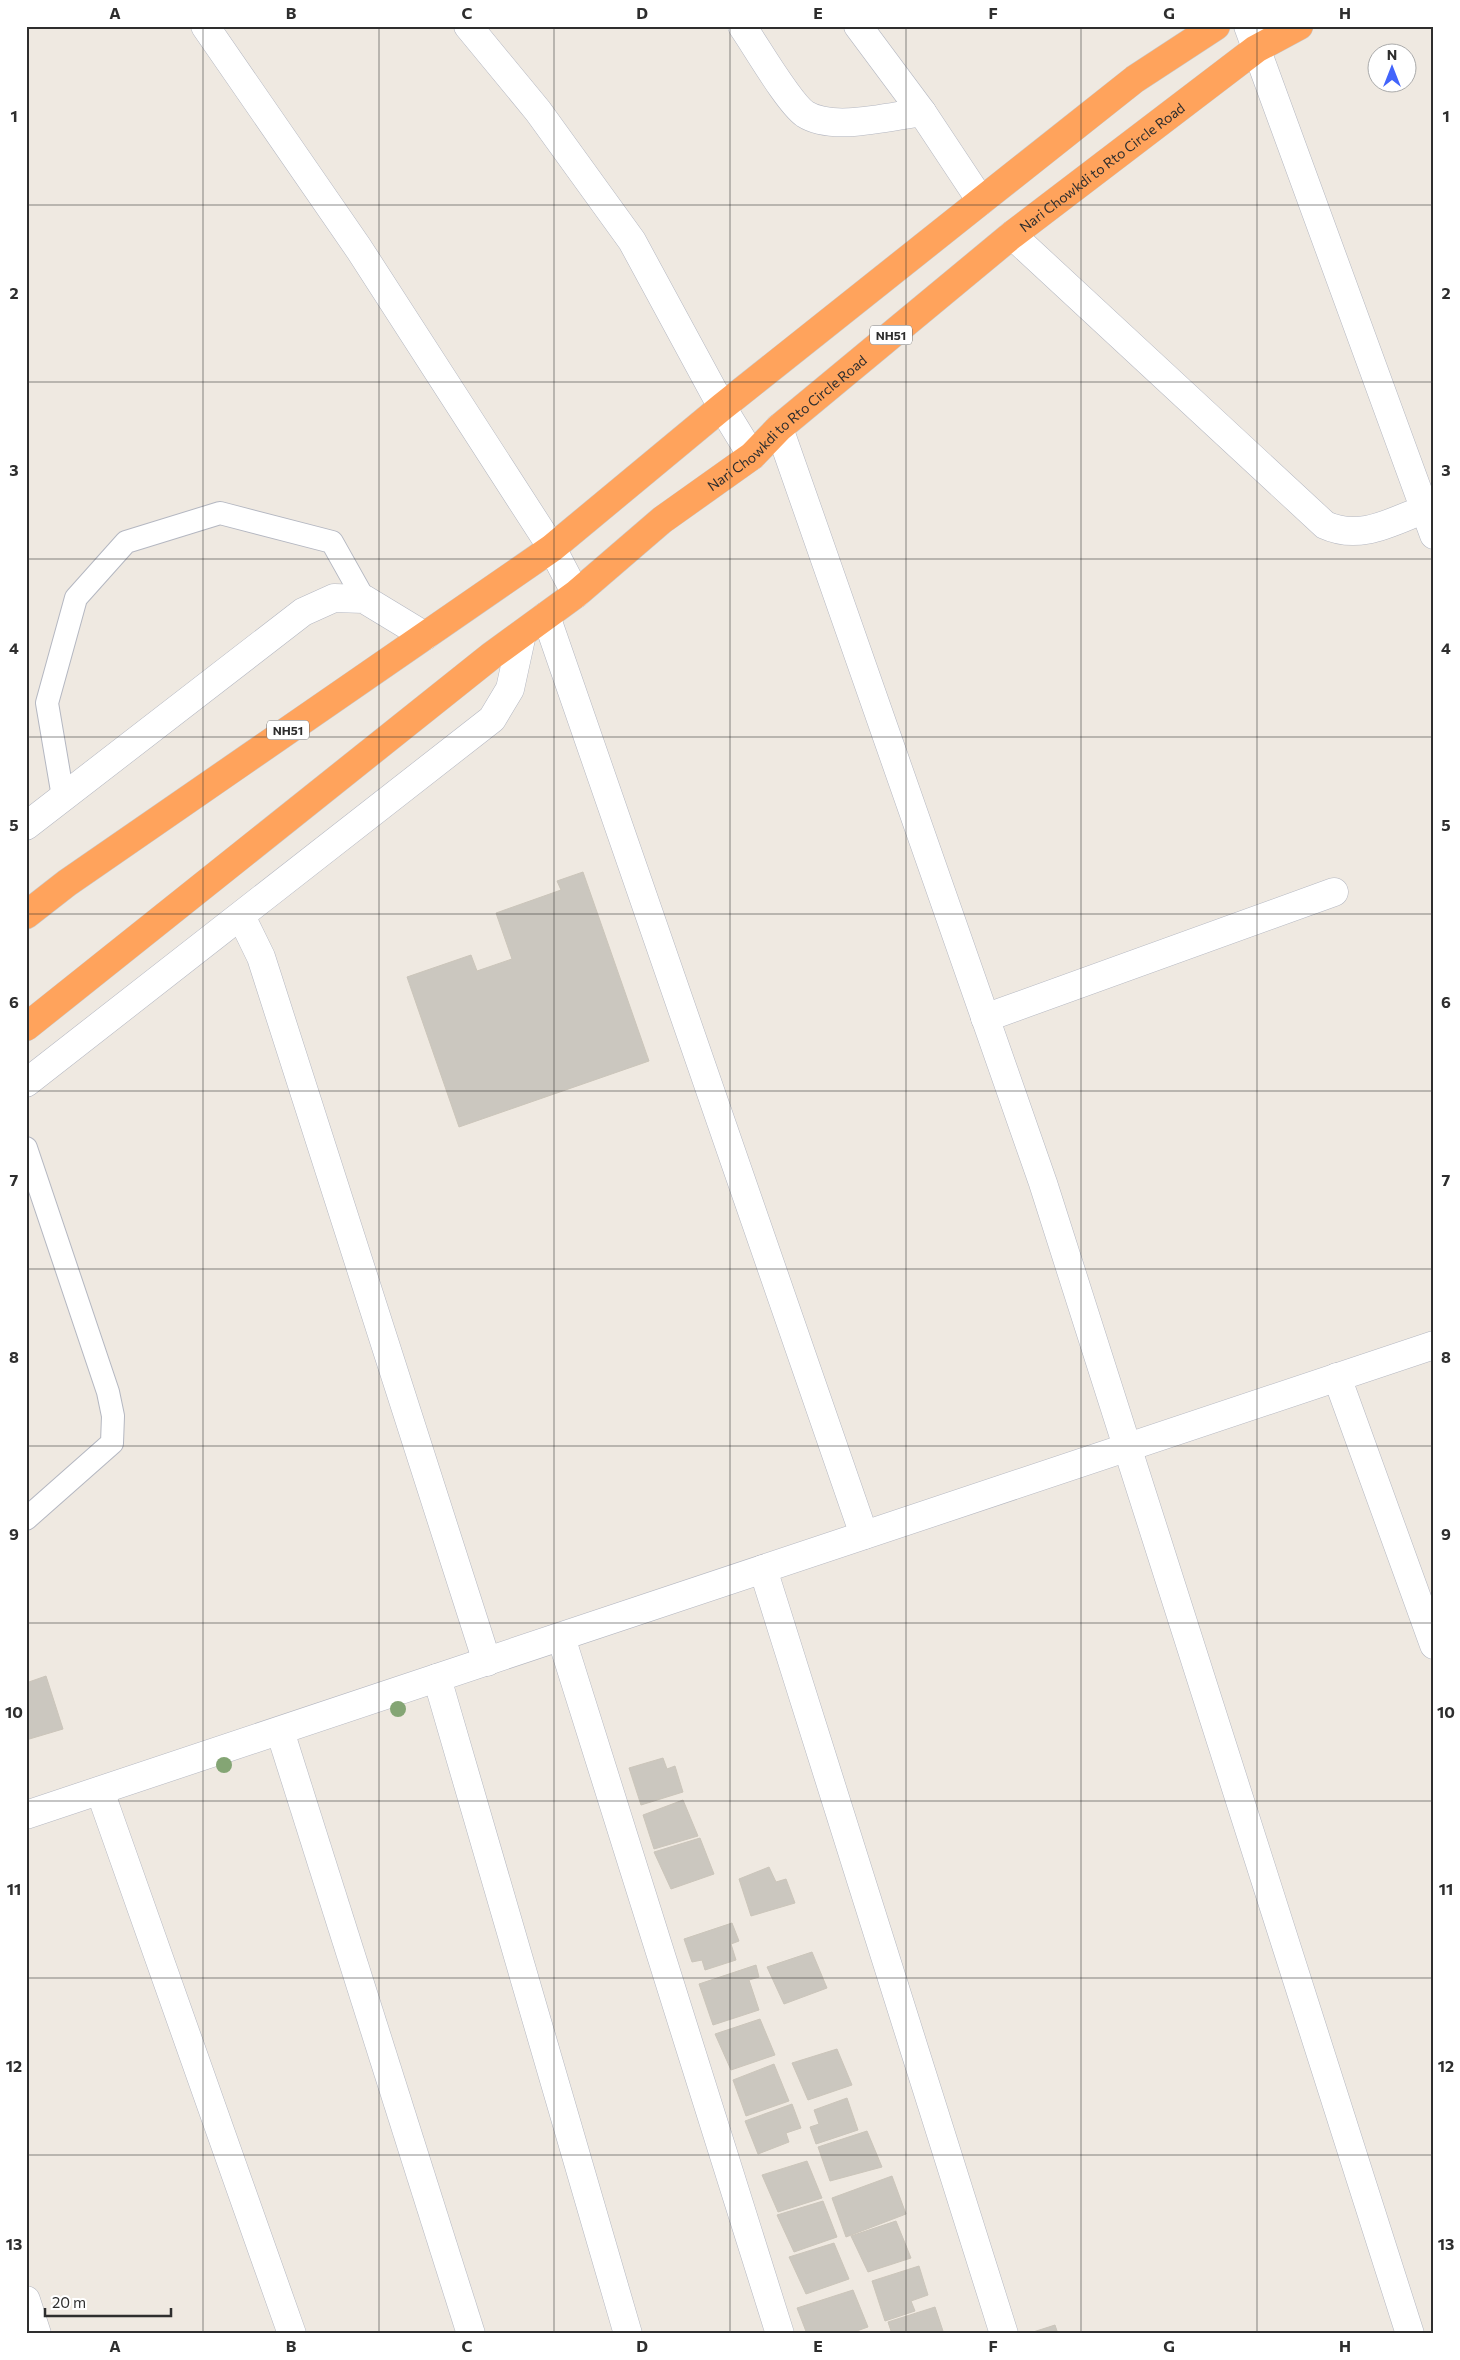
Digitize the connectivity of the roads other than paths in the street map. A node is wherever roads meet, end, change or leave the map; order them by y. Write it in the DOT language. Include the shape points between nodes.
graph roads {
  1 [pos="205,26"];
  2 [pos="468,26"];
  3 [pos="742,26"];
  4 [pos="858,26"];
  5 [pos="1216,26"];
  6 [pos="1299,26"];
  7 [pos="1252,38"];
  8 [pos="922,112"];
  9 [pos="980,201"];
  10 [pos="1012,235"];
  11 [pos="722,407"];
  12 [pos="779,428"];
  13 [pos="752,456"];
  14 [pos="1424,509"];
  15 [pos="1434,535"];
  16 [pos="552,548"];
  17 [pos="576,594"];
  18 [pos="364,599"];
  19 [pos="546,616"];
  20 [pos="522,634"];
  21 [pos="425,636"];
  22 [pos="62,797"];
  23 [pos="26,826"];
  24 [pos="1334,892"];
  25 [pos="26,915"];
  26 [pos="241,916"];
  27 [pos="985,1018"];
  28 [pos="26,1027"];
  29 [pos="26,1083"];
  30 [pos="26,1148"];
  31 [pos="1434,1345"];
  32 [pos="1337,1377"];
  33 [pos="1127,1447"];
  34 [pos="26,1519"];
  35 [pos="864,1535"];
  36 [pos="763,1569"];
  37 [pos="561,1637"];
  38 [pos="1434,1645"];
  39 [pos="487,1662"];
  40 [pos="437,1678"];
  41 [pos="280,1731"];
  42 [pos="100,1791"];
  43 [pos="26,1816"];
  44 [pos="26,2300"];
  45 [pos="37,2334"];
  46 [pos="292,2334"];
  47 [pos="471,2334"];
  48 [pos="628,2334"];
  49 [pos="780,2334"];
  50 [pos="1004,2334"];
  51 [pos="1410,2334"];
  1 -- 16 [label="street" via="358,249"];
  2 -- 11 [label="street" via="538,112 632,241"];
  3 -- 8 [label="street" via="805,114 840,123"];
  4 -- 8 [label="street"];
  5 -- 9 [label="highway, NH51" via="1135,79"];
  6 -- 7 [label="highway, Nari Chowkdi to Rto Circle Road / NH51"];
  7 -- 10 [label="highway, Nari Chowkdi to Rto Circle Road / NH51"];
  7 -- 14 [label="street"];
  8 -- 9 [label="street"];
  9 -- 11 [label="highway, NH51"];
  10 -- 12 [label="highway, Nari Chowkdi to Rto Circle Road / NH51"];
  10 -- 14 [label="street" via="1325,525 1339,532 1357,532"];
  11 -- 13 [label="street"];
  11 -- 16 [label="highway, NH51"];
  12 -- 13 [label="highway, Nari Chowkdi to Rto Circle Road / NH51"];
  12 -- 27 [label="street"];
  13 -- 17 [label="highway, Nari Chowkdi to Rto Circle Road / NH51" via="662,520"];
  14 -- 15 [label="street"];
  16 -- 17 [label="street"];
  16 -- 21 [label="highway, NH51"];
  17 -- 19 [label="highway, Nari Chowkdi to Rto Circle Road / NH51"];
  18 -- 21 [label="street"];
  18 -- 22 [label="street" via="334,598 303,612"];
  18 -- 22 [label="lane" via="332,542 220,513 126,542 76,598 47,703"];
  19 -- 20 [label="highway, Nari Chowkdi to Rto Circle Road / NH51"];
  19 -- 35 [label="street"];
  20 -- 26 [label="street" via="510,689 492,719"];
  20 -- 28 [label="highway, Nari Chowkdi to Rto Circle Road / NH51"];
  21 -- 25 [label="highway, NH51"];
  22 -- 23 [label="street"];
  24 -- 27 [label="street"];
  26 -- 29 [label="street"];
  26 -- 39 [label="street" via="261,957"];
  27 -- 33 [label="street" via="1043,1184"];
  30 -- 34 [label="lane" via="108,1392 113,1416 112,1443"];
  31 -- 32 [label="street"];
  32 -- 33 [label="street"];
  32 -- 38 [label="street"];
  33 -- 35 [label="street"];
  33 -- 51 [label="street"];
  35 -- 36 [label="street"];
  36 -- 37 [label="street"];
  36 -- 50 [label="street"];
  37 -- 39 [label="street"];
  37 -- 49 [label="street"];
  39 -- 40 [label="street"];
  40 -- 41 [label="street"];
  40 -- 48 [label="street"];
  41 -- 42 [label="street"];
  41 -- 47 [label="street"];
  42 -- 43 [label="street"];
  42 -- 46 [label="street"];
  44 -- 45 [label="street"];
}
